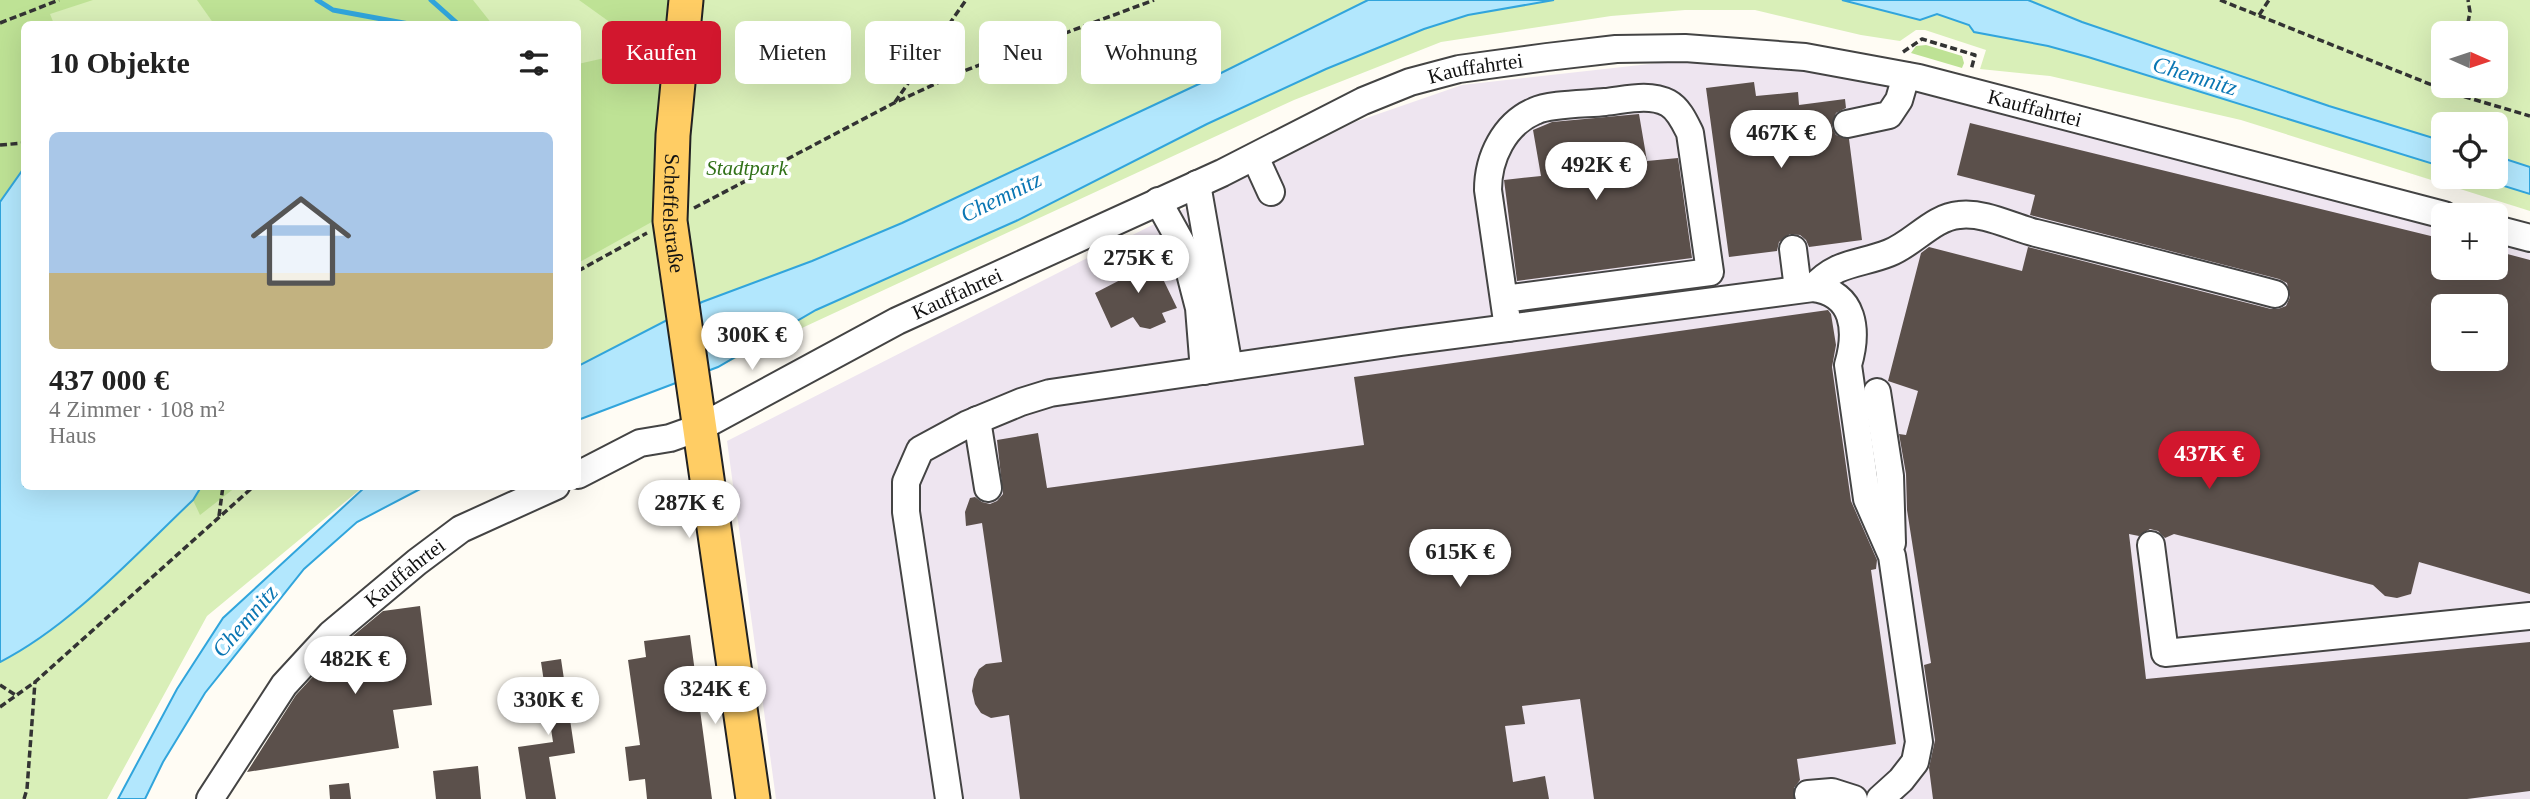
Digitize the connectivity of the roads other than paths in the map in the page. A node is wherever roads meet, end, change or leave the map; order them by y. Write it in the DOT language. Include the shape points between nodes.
graph roads {
  1 [pos="685,0"];
  2 [pos="1902,66"];
  3 [pos="1847,124"];
  4 [pos="1255,157"];
  5 [pos="1197,184"];
  6 [pos="1272,192"];
  7 [pos="1158,201"];
  8 [pos="2431,211"];
  9 [pos="2508,232"];
  10 [pos="2530,238"];
  11 [pos="1793,249"];
  12 [pos="1613,285"];
  13 [pos="1806,289"];
  14 [pos="2275,293"];
  15 [pos="1504,299"];
  16 [pos="1617,313"];
  17 [pos="1508,328"];
  18 [pos="1217,369"];
  19 [pos="1877,392"];
  20 [pos="977,420"];
  21 [pos="701,427"];
  22 [pos="581,473"];
  23 [pos="988,488"];
  24 [pos="547,490"];
  25 [pos="2151,545"];
  26 [pos="1892,556"];
  27 [pos="2530,616"];
  28 [pos="1808,794"];
  29 [pos="209,799"];
  30 [pos="753,799"];
  31 [pos="948,799"];
  32 [pos="1854,799"];
  33 [pos="1880,799"];
  1 -- 21 [label="main road, Scheffelstraße" via="670,221"];
  2 -- 3 [label="street" via="1899,100 1889,116"];
  2 -- 4 [label="street, Kauffahrtei" via="1685,48 1616,49 1460,69 1410,82 1363,102"];
  2 -- 8 [label="street, Kauffahrtei"];
  4 -- 5 [label="street, Kauffahrtei"];
  4 -- 6 [label="street"];
  5 -- 7 [label="street, Kauffahrtei"];
  5 -- 18 [label="street"];
  7 -- 18 [label="street" via="1183,246"];
  7 -- 21 [label="street, Kauffahrtei" via="897,321"];
  9 -- 10 [label="street"];
  11 -- 13 [label="street"];
  12 -- 15 [label="street"];
  12 -- 15 [label="street" via="1710,272 1690,133 1671,104 1652,97 1537,109 1514,124 1488,172"];
  12 -- 16 [label="street"];
  13 -- 14 [label="street" via="1841,266 1891,253 1958,215 1981,216"];
  13 -- 16 [label="street"];
  13 -- 26 [label="street" via="1828,290 1842,299 1849,314 1854,344 1848,365 1867,499"];
  15 -- 17 [label="street"];
  16 -- 17 [label="street"];
  17 -- 18 [label="street"];
  18 -- 20 [label="street" via="1050,393"];
  19 -- 26 [label="street" via="1890,476"];
  20 -- 23 [label="street"];
  20 -- 31 [label="street" via="920,450 906,482 906,512"];
  21 -- 22 [label="street, Kauffahrtei" via="640,443"];
  21 -- 30 [label="main road, Scheffelstraße"];
  24 -- 29 [label="street, Kauffahrtei" via="461,530 331,635 284,685"];
  25 -- 27 [label="street" via="2165,653"];
  26 -- 33 [label="street" via="1919,742 1915,762"];
  28 -- 32 [label="street" via="1832,792"];
}
